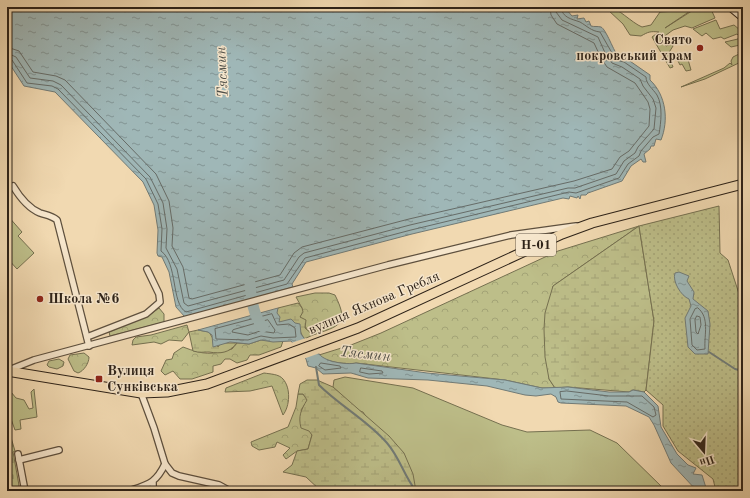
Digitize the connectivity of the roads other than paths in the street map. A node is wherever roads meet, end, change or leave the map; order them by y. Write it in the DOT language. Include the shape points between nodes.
graph roads {
  1 [pos="731,7"];
  2 [pos="743,17"];
  3 [pos="743,184"];
  4 [pos="13,186"];
  5 [pos="592,223"];
  6 [pos="147,269"];
  7 [pos="87,337"];
  8 [pos="89,346"];
  9 [pos="7,371"];
  10 [pos="141,394"];
  11 [pos="59,450"];
  12 [pos="18,454"];
  13 [pos="19,460"];
  14 [pos="165,464"];
  15 [pos="172,472"];
  16 [pos="160,475"];
  17 [pos="153,483"];
  18 [pos="25,491"];
  19 [pos="129,491"];
  20 [pos="153,491"];
  21 [pos="230,491"];
  1 -- 2 [label="street"];
  3 -- 5 [label="main road, вулиця Яхнова Гребля / Н-01"];
  4 -- 7 [label="street" via="33,210 57,220"];
  5 -- 8 [label="street" via="511,235 388,265"];
  5 -- 10 [label="main road, вулиця Яхнова Гребля / Н-01" via="533,246 339,336 207,384"];
  6 -- 7 [label="street" via="160,294 160,302 146,314"];
  7 -- 8 [label="street"];
  8 -- 9 [label="street" via="34,360"];
  9 -- 10 [label="main road, вулиця Яхнова Гребля / Н-01"];
  10 -- 14 [label="street" via="159,440"];
  11 -- 13 [label="street"];
  12 -- 13 [label="street"];
  13 -- 18 [label="street"];
  14 -- 15 [label="street"];
  14 -- 16 [label="street"];
  15 -- 16 [label="street"];
  15 -- 21 [label="street" via="219,485"];
  16 -- 17 [label="street"];
  17 -- 19 [label="street"];
  17 -- 20 [label="street"];
}
